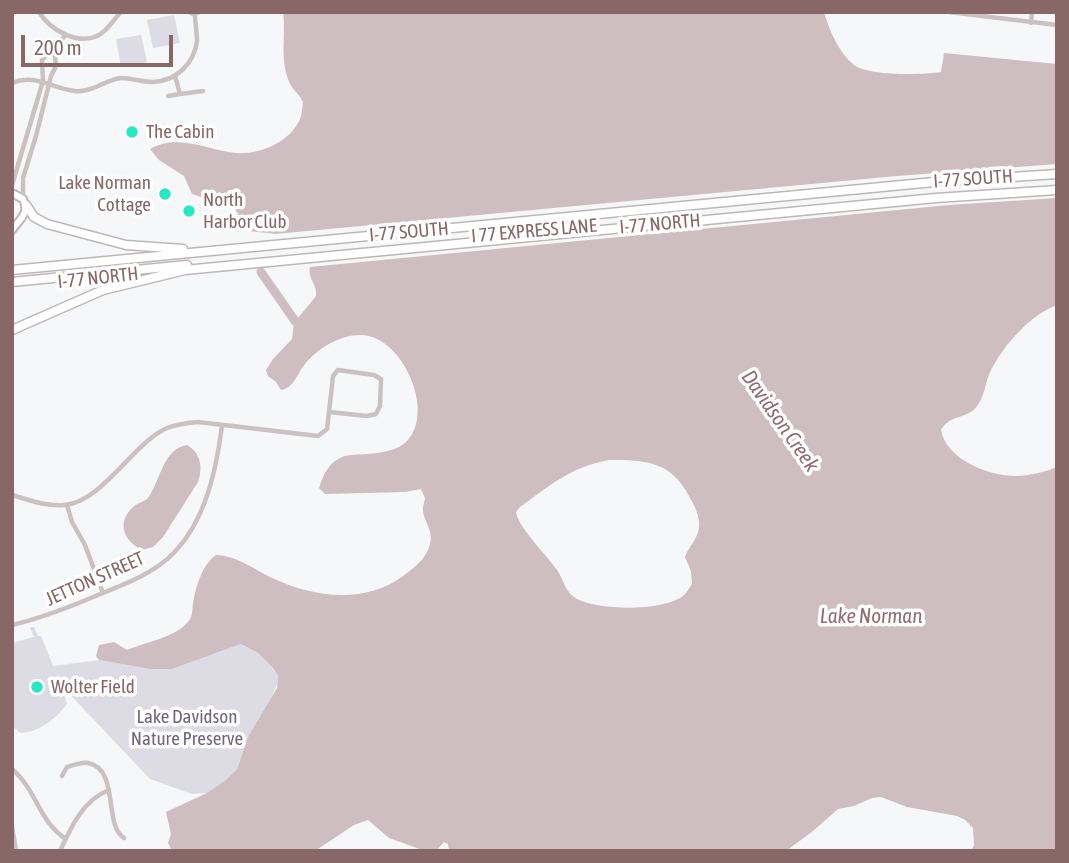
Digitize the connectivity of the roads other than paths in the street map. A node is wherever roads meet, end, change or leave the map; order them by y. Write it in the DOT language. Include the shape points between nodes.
graph roads {
  1 [pos="39,12"];
  2 [pos="121,12"];
  3 [pos="189,12"];
  4 [pos="949,12"];
  5 [pos="1032,12"];
  6 [pos="197,13"];
  7 [pos="1031,23"];
  8 [pos="1057,25"];
  9 [pos="66,35"];
  10 [pos="54,49"];
  11 [pos="176,76"];
  12 [pos="43,81"];
  13 [pos="12,83"];
  14 [pos="49,83"];
  15 [pos="203,91"];
  16 [pos="180,94"];
  17 [pos="168,96"];
  18 [pos="1057,176"];
  19 [pos="12,185"];
  20 [pos="1057,187"];
  21 [pos="12,193"];
  22 [pos="24,202"];
  23 [pos="20,220"];
  24 [pos="12,223"];
  25 [pos="12,230"];
  26 [pos="239,249"];
  27 [pos="184,270"];
  28 [pos="12,273"];
  29 [pos="12,285"];
  30 [pos="57,311"];
  31 [pos="12,330"];
  32 [pos="12,336"];
  33 [pos="329,412"];
  34 [pos="222,425"];
  35 [pos="12,495"];
  36 [pos="67,505"];
  37 [pos="103,593"];
  38 [pos="12,625"];
  39 [pos="12,769"];
  40 [pos="61,776"];
  41 [pos="109,790"];
  42 [pos="12,827"];
  43 [pos="124,838"];
  44 [pos="66,839"];
  45 [pos="16,851"];
  46 [pos="60,851"];
  1 -- 9 [label="street"];
  2 -- 9 [label="street" via="98,36"];
  3 -- 6 [label="street"];
  4 -- 7 [label="street"];
  5 -- 7 [label="street"];
  6 -- 11 [label="street" via="195,48"];
  7 -- 8 [label="street"];
  9 -- 10 [label="street"];
  10 -- 12 [label="street" via="43,60"];
  10 -- 14 [label="street" via="56,66"];
  11 -- 14 [label="street" via="152,82 118,79 83,91"];
  11 -- 16 [label="street"];
  12 -- 13 [label="street"];
  12 -- 14 [label="street"];
  12 -- 19 [label="street"];
  14 -- 22 [label="street" via="23,178"];
  15 -- 16 [label="street"];
  16 -- 17 [label="street"];
  18 -- 26 [label="highway, I-77 SOUTH" via="934,182"];
  18 -- 28 [label="highway, I 77 EXPRESS LANE"];
  20 -- 27 [label="highway, I-77 NORTH"];
  20 -- 29 [label="highway, I 77 EXPRESS LANE" via="935,193"];
  21 -- 22 [label="main road"];
  22 -- 23 [label="main road" via="25,215"];
  22 -- 26 [label="highway" via="44,223 117,244"];
  23 -- 24 [label="main road"];
  23 -- 25 [label="main road"];
  26 -- 28 [label="highway, I-77 SOUTH"];
  27 -- 29 [label="highway, I-77 NORTH"];
  27 -- 30 [label="highway" via="112,287"];
  30 -- 31 [label="highway"];
  30 -- 32 [label="highway"];
  33 -- 33 [label="street" via="333,376 338,370 381,379 376,414"];
  33 -- 34 [label="street" via="327,429 318,436"];
  34 -- 36 [label="street" via="198,422 166,428 89,495"];
  34 -- 37 [label="street, JETTON STREET" via="210,488 184,541 148,573"];
  35 -- 36 [label="street"];
  36 -- 37 [label="street"];
  37 -- 38 [label="street, JETTON STREET"];
  39 -- 44 [label="street" via="25,782 48,824"];
  40 -- 41 [label="street" via="67,767 92,764"];
  41 -- 43 [label="street" via="118,833"];
  41 -- 44 [label="street" via="85,807"];
  42 -- 45 [label="street"];
  44 -- 46 [label="street"];
}
